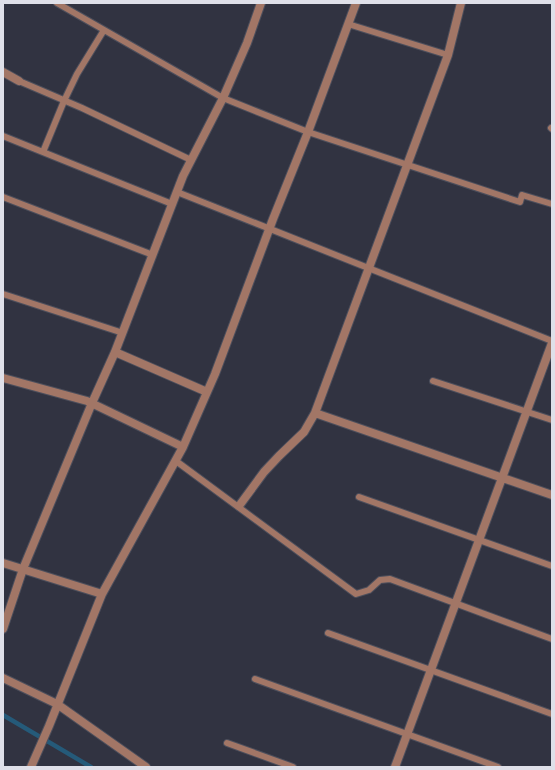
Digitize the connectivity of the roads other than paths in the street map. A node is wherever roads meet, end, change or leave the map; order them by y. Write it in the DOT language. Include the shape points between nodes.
graph roads {
  1 [pos="261,3"];
  2 [pos="356,3"];
  3 [pos="461,3"];
  4 [pos="60,4"];
  5 [pos="348,24"];
  6 [pos="104,30"];
  7 [pos="448,55"];
  8 [pos="3,72"];
  9 [pos="18,81"];
  10 [pos="223,98"];
  11 [pos="64,101"];
  12 [pos="308,132"];
  13 [pos="3,136"];
  14 [pos="43,152"];
  15 [pos="191,160"];
  16 [pos="409,164"];
  17 [pos="177,192"];
  18 [pos="3,197"];
  19 [pos="172,204"];
  20 [pos="552,204"];
  21 [pos="269,229"];
  22 [pos="153,255"];
  23 [pos="369,269"];
  24 [pos="3,294"];
  25 [pos="123,333"];
  26 [pos="552,342"];
  27 [pos="115,352"];
  28 [pos="3,378"];
  29 [pos="433,381"];
  30 [pos="207,392"];
  31 [pos="92,403"];
  32 [pos="527,411"];
  33 [pos="315,413"];
  34 [pos="552,420"];
  35 [pos="184,447"];
  36 [pos="176,461"];
  37 [pos="502,478"];
  38 [pos="552,495"];
  39 [pos="359,497"];
  40 [pos="239,506"];
  41 [pos="479,540"];
  42 [pos="3,563"];
  43 [pos="552,566"];
  44 [pos="23,569"];
  45 [pos="102,594"];
  46 [pos="456,604"];
  47 [pos="3,629"];
  48 [pos="328,632"];
  49 [pos="552,639"];
  50 [pos="431,671"];
  51 [pos="3,678"];
  52 [pos="255,679"];
  53 [pos="58,704"];
  54 [pos="552,714"];
  55 [pos="408,734"];
  56 [pos="227,743"];
  57 [pos="34,766"];
  58 [pos="146,767"];
  59 [pos="293,767"];
  60 [pos="395,767"];
  61 [pos="498,767"];
  1 -- 10 [label="street"];
  2 -- 5 [label="street"];
  3 -- 7 [label="street"];
  4 -- 6 [label="lane"];
  5 -- 7 [label="lane"];
  5 -- 12 [label="street"];
  6 -- 10 [label="lane"];
  6 -- 11 [label="lane"];
  7 -- 16 [label="street"];
  8 -- 9 [label="street"];
  9 -- 11 [label="lane"];
  10 -- 12 [label="lane"];
  10 -- 15 [label="street"];
  11 -- 14 [label="lane"];
  11 -- 15 [label="lane"];
  12 -- 16 [label="lane"];
  12 -- 21 [label="street"];
  13 -- 14 [label="lane"];
  14 -- 19 [label="lane"];
  15 -- 17 [label="street"];
  16 -- 20 [label="lane" via="520,202 522,195"];
  16 -- 23 [label="street"];
  17 -- 19 [label="street"];
  17 -- 21 [label="lane"];
  18 -- 22 [label="lane"];
  19 -- 22 [label="street"];
  21 -- 23 [label="lane"];
  21 -- 30 [label="street"];
  22 -- 25 [label="street"];
  23 -- 26 [label="lane"];
  23 -- 33 [label="street"];
  24 -- 25 [label="lane"];
  25 -- 27 [label="street"];
  26 -- 32 [label="street"];
  27 -- 30 [label="street"];
  27 -- 31 [label="street"];
  28 -- 31 [label="street"];
  29 -- 32 [label="lane"];
  30 -- 35 [label="street"];
  31 -- 35 [label="street"];
  31 -- 44 [label="street"];
  32 -- 34 [label="lane"];
  32 -- 37 [label="street"];
  33 -- 37 [label="street"];
  33 -- 40 [label="street" via="304,432 264,472"];
  35 -- 36 [label="street"];
  36 -- 40 [label="lane"];
  36 -- 45 [label="street"];
  37 -- 38 [label="street"];
  37 -- 41 [label="street"];
  39 -- 41 [label="lane"];
  40 -- 46 [label="lane" via="356,594 368,590 380,580 390,579"];
  41 -- 43 [label="lane"];
  41 -- 46 [label="street"];
  42 -- 44 [label="street"];
  44 -- 45 [label="street"];
  44 -- 47 [label="street"];
  45 -- 53 [label="street"];
  46 -- 49 [label="lane"];
  46 -- 50 [label="street"];
  48 -- 50 [label="lane"];
  50 -- 54 [label="lane"];
  50 -- 55 [label="street"];
  51 -- 53 [label="street"];
  52 -- 55 [label="lane"];
  53 -- 57 [label="street"];
  53 -- 58 [label="street"];
  55 -- 60 [label="street"];
  55 -- 61 [label="lane"];
  56 -- 59 [label="lane"];
}
